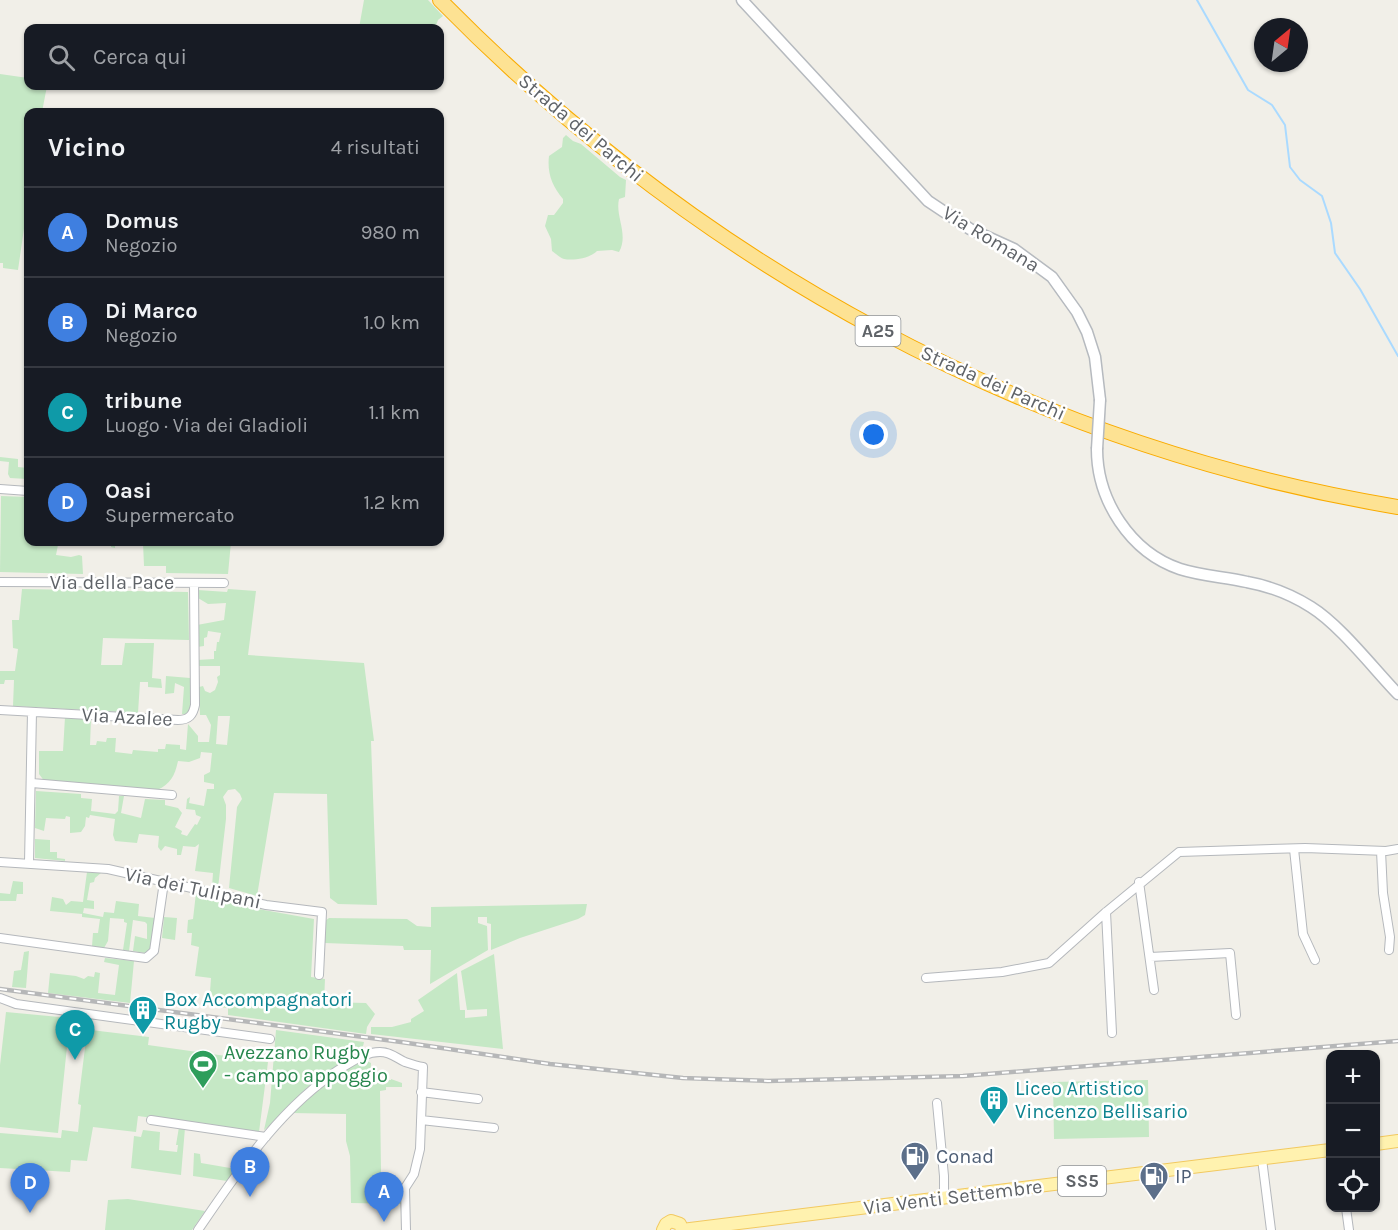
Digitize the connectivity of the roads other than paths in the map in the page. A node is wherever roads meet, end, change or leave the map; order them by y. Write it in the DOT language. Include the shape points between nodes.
graph roads {
  1 [pos="440,0"];
  2 [pos="452,0"];
  3 [pos="741,0"];
  4 [pos="0,489"];
  5 [pos="24,491"];
  6 [pos="1398,498"];
  7 [pos="1398,507"];
  8 [pos="0,582"];
  9 [pos="194,583"];
  10 [pos="224,583"];
  11 [pos="1398,694"];
  12 [pos="0,710"];
  13 [pos="32,711"];
  14 [pos="32,783"];
  15 [pos="172,795"];
  16 [pos="1294,849"];
  17 [pos="1398,849"];
  18 [pos="1381,851"];
  19 [pos="0,862"];
  20 [pos="29,863"];
  21 [pos="164,882"];
  22 [pos="1139,883"];
  23 [pos="1106,912"];
  24 [pos="0,938"];
  25 [pos="1389,950"];
  26 [pos="1150,957"];
  27 [pos="1315,960"];
  28 [pos="319,975"];
  29 [pos="926,978"];
  30 [pos="1154,990"];
  31 [pos="0,998"];
  32 [pos="1236,1016"];
  33 [pos="1112,1033"];
  34 [pos="270,1039"];
  35 [pos="422,1092"];
  36 [pos="478,1099"];
  37 [pos="937,1103"];
  38 [pos="151,1120"];
  39 [pos="421,1120"];
  40 [pos="494,1128"];
  41 [pos="266,1137"];
  42 [pos="1398,1141"];
  43 [pos="1380,1143"];
  44 [pos="1326,1151"];
  45 [pos="1262,1159"];
  46 [pos="944,1198"];
  47 [pos="1347,1212"];
  48 [pos="752,1226"];
  49 [pos="198,1230"];
  50 [pos="406,1230"];
  51 [pos="663,1230"];
  52 [pos="682,1230"];
  53 [pos="1271,1230"];
  54 [pos="1349,1230"];
  1 -- 7 [label="highway, Strada dei Parchi / A25" via="537,93 651,186 753,258 886,335 1019,397 1133,440 1261,478"];
  2 -- 6 [label="highway, Strada dei Parchi / A25" via="574,114 664,186 783,266 891,328 1003,381 1136,432 1255,468"];
  3 -- 11 [label="main road, Via Romana, bridge" via="928,201 970,229 1014,249 1052,277 1088,332 1100,400 1097,462 1103,489 1129,534 1148,552 1178,569 1268,587 1311,607"];
  4 -- 5 [label="street"];
  8 -- 9 [label="street, Via della Pace"];
  9 -- 10 [label="street, Via della Pace"];
  9 -- 13 [label="street, Via Azalee" via="195,705 190,717 178,720"];
  12 -- 13 [label="street, Via Azalee"];
  13 -- 14 [label="street"];
  14 -- 15 [label="street"];
  14 -- 20 [label="street"];
  16 -- 18 [label="street"];
  16 -- 22 [label="street" via="1179,852"];
  16 -- 27 [label="street" via="1303,934"];
  17 -- 18 [label="street"];
  18 -- 25 [label="street"];
  19 -- 20 [label="street, Via dei Tulipani"];
  20 -- 21 [label="street, Via dei Tulipani" via="108,869"];
  21 -- 24 [label="street" via="154,951 146,958"];
  21 -- 28 [label="street, Via dei Tulipani" via="322,912"];
  22 -- 23 [label="street"];
  22 -- 26 [label="street"];
  23 -- 29 [label="street" via="1049,963 1002,972"];
  23 -- 33 [label="street"];
  26 -- 30 [label="street"];
  26 -- 32 [label="street" via="1230,953"];
  31 -- 34 [label="street" via="16,1004"];
  35 -- 36 [label="street"];
  35 -- 39 [label="street"];
  35 -- 41 [label="street" via="423,1067 393,1054 365,1054 321,1081"];
  37 -- 46 [label="street"];
  38 -- 41 [label="street"];
  39 -- 40 [label="street"];
  39 -- 50 [label="street" via="416,1166 405,1188"];
  41 -- 49 [label="street"];
  42 -- 43 [label="main road"];
  44 -- 45 [label="main road, Via Venti Settembre / SS5"];
  45 -- 46 [label="main road, Via Venti Settembre / SS5"];
  45 -- 53 [label="street"];
  46 -- 48 [label="main road, Via Venti Settembre / SS5"];
  47 -- 54 [label="street"];
  48 -- 52 [label="main road, Via Venti Settembre / SS5"];
  51 -- 52 [label="main road, SS5" via="671,1221 680,1224"];
}
